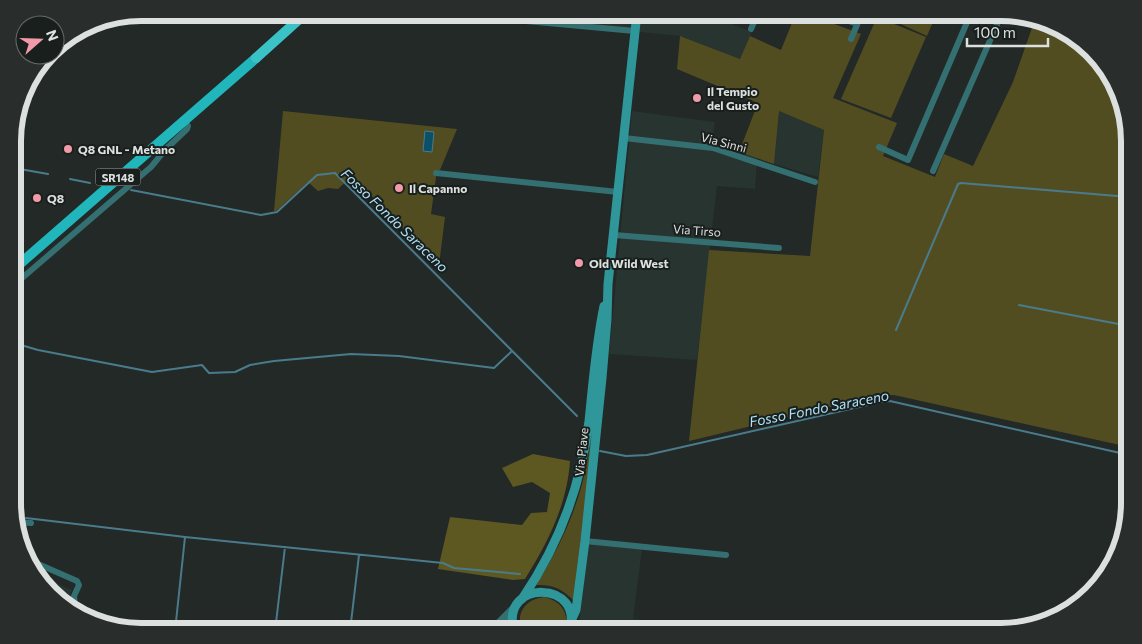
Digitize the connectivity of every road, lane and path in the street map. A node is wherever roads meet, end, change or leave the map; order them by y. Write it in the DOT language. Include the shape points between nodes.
graph roads {
  1 [pos="636,21"];
  2 [pos="755,21"];
  3 [pos="850,21"];
  4 [pos="858,21"];
  5 [pos="967,21"];
  6 [pos="999,21"];
  7 [pos="290,22"];
  8 [pos="295,22"];
  9 [pos="532,22"];
  10 [pos="857,24"];
  11 [pos="752,29"];
  12 [pos="635,31"];
  13 [pos="851,39"];
  14 [pos="256,58"];
  15 [pos="186,120"];
  16 [pos="624,138"];
  17 [pos="879,147"];
  18 [pos="933,171"];
  19 [pos="436,173"];
  20 [pos="815,182"];
  21 [pos="618,192"];
  22 [pos="614,235"];
  23 [pos="779,248"];
  24 [pos="21,264"];
  25 [pos="21,279"];
  26 [pos="608,284"];
  27 [pos="23,522"];
  28 [pos="31,523"];
  29 [pos="585,541"];
  30 [pos="726,555"];
  31 [pos="38,564"];
  32 [pos="522,599"];
  33 [pos="75,603"];
  34 [pos="515,607"];
  35 [pos="499,623"];
  36 [pos="513,623"];
  37 [pos="570,623"];
  38 [pos="572,623"];
  1 -- 12 [label="main road, Via Piave"];
  2 -- 11 [label="street"];
  3 -- 10 [label="street"];
  4 -- 10 [label="street"];
  5 -- 17 [label="street" via="908,160"];
  6 -- 18 [label="street"];
  7 -- 14 [label="highway, SR148"];
  8 -- 14 [label="highway, SR148"];
  9 -- 12 [label="street"];
  10 -- 13 [label="street"];
  12 -- 16 [label="main road, Via Piave"];
  14 -- 15 [label="main road, SR148"];
  15 -- 24 [label="main road, SR148"];
  15 -- 25 [label="street" via="187,129 151,167"];
  16 -- 20 [label="street, Via Sinni" via="713,148"];
  16 -- 21 [label="main road, Via Piave"];
  19 -- 21 [label="street"];
  21 -- 22 [label="main road, Via Piave"];
  22 -- 23 [label="street, Via Tirso"];
  22 -- 26 [label="main road, Via Piave"];
  26 -- 29 [label="main road, Via Piave" via="608,318"];
  26 -- 32 [label="main road, Via Piave" via="577,480 554,546"];
  27 -- 28 [label="street"];
  29 -- 30 [label="street"];
  29 -- 38 [label="main road, Via Piave"];
  31 -- 33 [label="street" via="77,581"];
  32 -- 34 [label="main road, Via Piave"];
  32 -- 37 [label="main road" via="540,591 558,596 570,611"];
  34 -- 35 [label="street"];
  34 -- 36 [label="main road"];
}
